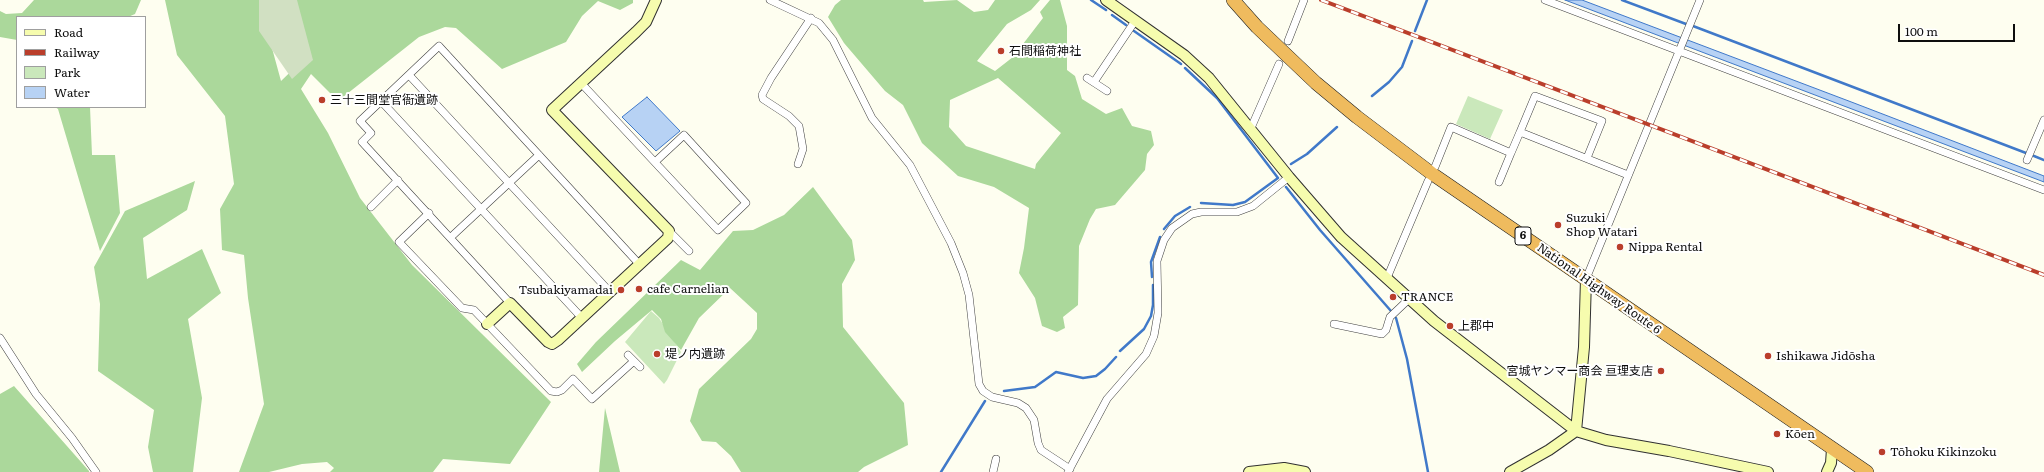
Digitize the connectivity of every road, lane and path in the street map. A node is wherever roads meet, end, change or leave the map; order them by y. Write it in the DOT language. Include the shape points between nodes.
graph roads {
  1 [pos="656,0"];
  2 [pos="770,0"];
  3 [pos="1106,0"];
  4 [pos="1233,0"];
  5 [pos="1304,0"];
  6 [pos="1545,0"];
  7 [pos="1700,0"];
  8 [pos="811,18"];
  9 [pos="1135,21"];
  10 [pos="1288,41"];
  11 [pos="1679,50"];
  12 [pos="1279,64"];
  13 [pos="409,75"];
  14 [pos="581,83"];
  15 [pos="1107,91"];
  16 [pos="381,101"];
  17 [pos="2044,120"];
  18 [pos="1251,128"];
  19 [pos="1520,132"];
  20 [pos="1511,153"];
  21 [pos="539,155"];
  22 [pos="1587,158"];
  23 [pos="2027,160"];
  24 [pos="655,162"];
  25 [pos="798,164"];
  26 [pos="1435,167"];
  27 [pos="1628,175"];
  28 [pos="1289,177"];
  29 [pos="398,180"];
  30 [pos="1428,181"];
  31 [pos="1500,182"];
  32 [pos="509,183"];
  33 [pos="2044,190"];
  34 [pos="371,207"];
  35 [pos="481,209"];
  36 [pos="429,213"];
  37 [pos="669,231"];
  38 [pos="451,237"];
  39 [pos="689,251"];
  40 [pos="640,265"];
  41 [pos="1387,278"];
  42 [pos="1586,280"];
  43 [pos="610,292"];
  44 [pos="1409,299"];
  45 [pos="510,303"];
  46 [pos="582,318"];
  47 [pos="487,324"];
  48 [pos="1334,324"];
  49 [pos="0,338"];
  50 [pos="628,355"];
  51 [pos="634,361"];
  52 [pos="640,367"];
  53 [pos="1576,431"];
  54 [pos="1832,449"];
  55 [pos="996,459"];
  56 [pos="1069,471"];
  57 [pos="96,472"];
  58 [pos="993,472"];
  59 [pos="1249,472"];
  60 [pos="1304,472"];
  61 [pos="1510,472"];
  62 [pos="1768,472"];
  63 [pos="1827,472"];
  64 [pos="1865,472"];
  1 -- 14 [label="street" via="646,22"];
  2 -- 8 [label="street"];
  3 -- 9 [label="street"];
  4 -- 42 [label="highway, National Highway Route 6 / 6" via="1295,65 1357,117 1431,173"];
  5 -- 10 [label="street"];
  6 -- 11 [label="street"];
  7 -- 11 [label="street"];
  8 -- 25 [label="street" via="762,96 799,126 803,149"];
  8 -- 56 [label="street" via="823,26 833,40 872,118 910,165 950,243 969,295 979,384 983,391 992,397 1018,403 1026,408 1034,420 1041,450"];
  9 -- 15 [label="street" via="1091,80"];
  9 -- 18 [label="street" via="1196,65"];
  11 -- 27 [label="street"];
  11 -- 33 [label="street"];
  12 -- 18 [label="street"];
  13 -- 16 [label="street"];
  13 -- 21 [label="street" via="439,46"];
  13 -- 32 [label="street"];
  14 -- 24 [label="street"];
  14 -- 37 [label="street" via="552,110"];
  16 -- 29 [label="street" via="360,121 371,133 362,142"];
  16 -- 35 [label="street"];
  17 -- 23 [label="street"];
  18 -- 28 [label="street"];
  19 -- 20 [label="street"];
  19 -- 22 [label="street"];
  19 -- 22 [label="street" via="1535,96 1602,121"];
  20 -- 26 [label="street" via="1452,127"];
  20 -- 31 [label="street"];
  21 -- 32 [label="street"];
  21 -- 40 [label="street"];
  22 -- 27 [label="street"];
  24 -- 24 [label="street" via="718,230 746,203 684,135"];
  27 -- 42 [label="street"];
  28 -- 41 [label="street" via="1341,236"];
  28 -- 56 [label="street" via="1245,209 1237,212 1192,214 1172,228 1164,240 1157,261 1158,313 1154,336 1146,354 1107,399"];
  29 -- 34 [label="street"];
  29 -- 36 [label="street"];
  30 -- 41 [label="street"];
  32 -- 35 [label="street"];
  32 -- 43 [label="street"];
  35 -- 38 [label="street"];
  35 -- 46 [label="street"];
  36 -- 38 [label="street"];
  36 -- 47 [label="street" via="399,242 462,308 474,310"];
  37 -- 39 [label="street"];
  37 -- 40 [label="street" via="668,238"];
  38 -- 45 [label="street"];
  40 -- 43 [label="street"];
  41 -- 44 [label="street"];
  42 -- 53 [label="street" via="1583,375"];
  42 -- 54 [label="highway, National Highway Route 6 / 6"];
  43 -- 46 [label="street"];
  44 -- 48 [label="street" via="1390,318 1382,334"];
  44 -- 53 [label="street"];
  45 -- 46 [label="street" via="552,344"];
  45 -- 47 [label="street"];
  47 -- 51 [label="street" via="551,391 562,390 573,380 592,399"];
  49 -- 57 [label="street" via="36,394"];
  50 -- 51 [label="street"];
  51 -- 52 [label="street"];
  53 -- 61 [label="street"];
  53 -- 62 [label="street" via="1606,440"];
  54 -- 63 [label="street" via="1831,464"];
  54 -- 64 [label="highway, National Highway Route 6 / 6"];
  55 -- 58 [label="street"];
  59 -- 60 [label="street" via="1284,468"];
}
